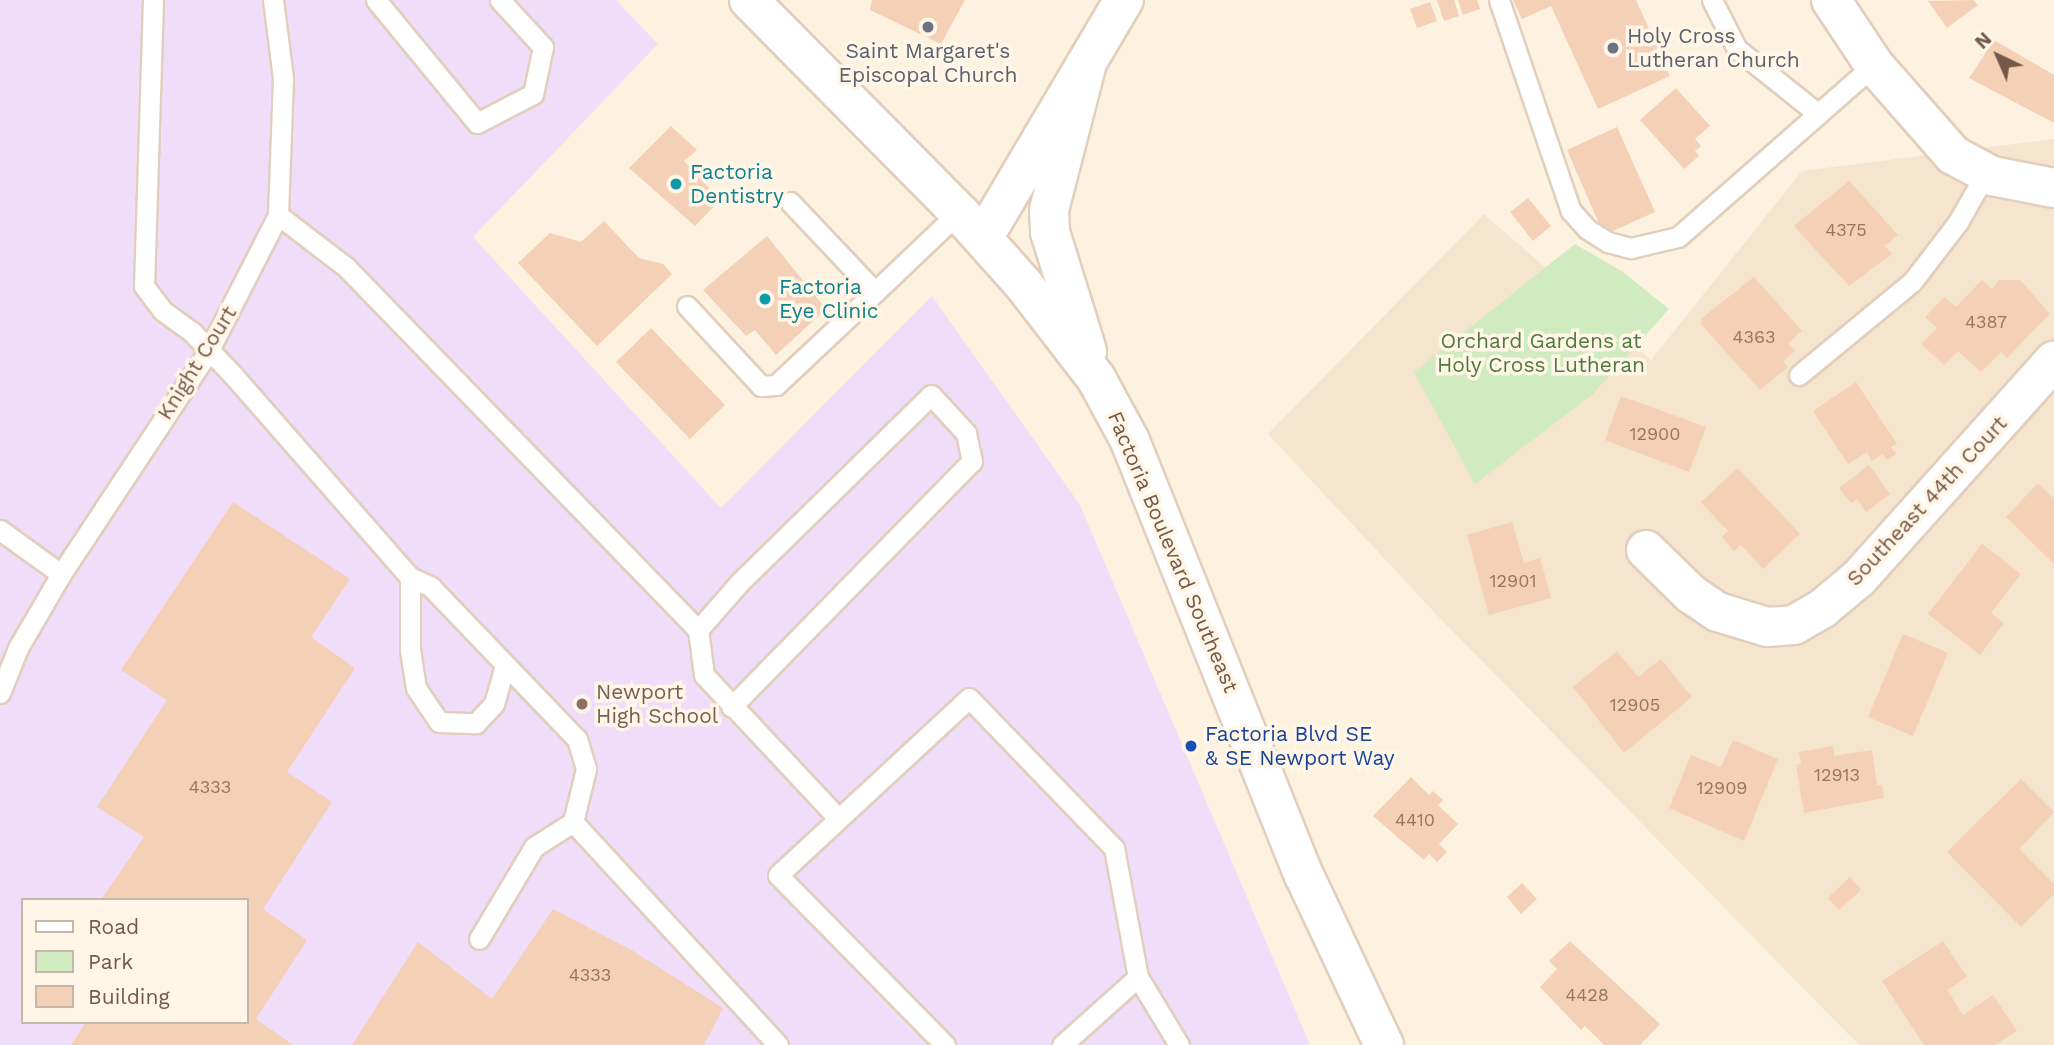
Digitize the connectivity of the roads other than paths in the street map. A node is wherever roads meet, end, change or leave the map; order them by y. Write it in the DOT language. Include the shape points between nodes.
graph roads {
  1 [pos="153,0"];
  2 [pos="273,0"];
  3 [pos="376,0"];
  4 [pos="500,0"];
  5 [pos="749,0"];
  6 [pos="1124,0"];
  7 [pos="1499,0"];
  8 [pos="1712,0"];
  9 [pos="1831,0"];
  10 [pos="1087,62"];
  11 [pos="1874,65"];
  12 [pos="1818,114"];
  13 [pos="1986,173"];
  14 [pos="2054,188"];
  15 [pos="790,202"];
  16 [pos="278,215"];
  17 [pos="971,225"];
  18 [pos="875,292"];
  19 [pos="687,306"];
  20 [pos="209,350"];
  21 [pos="2054,361"];
  22 [pos="1799,375"];
  23 [pos="1096,378"];
  24 [pos="0,530"];
  25 [pos="1646,550"];
  26 [pos="61,574"];
  27 [pos="410,577"];
  28 [pos="698,630"];
  29 [pos="505,665"];
  30 [pos="0,693"];
  31 [pos="731,707"];
  32 [pos="838,818"];
  33 [pos="573,822"];
  34 [pos="479,939"];
  35 [pos="1138,977"];
  36 [pos="778,1045"];
  37 [pos="945,1045"];
  38 [pos="1062,1045"];
  39 [pos="1179,1045"];
  40 [pos="1384,1045"];
  1 -- 20 [label="lane" via="144,286 163,311"];
  2 -- 16 [label="lane, Knight Court" via="283,78"];
  3 -- 4 [label="lane" via="477,123 533,94 543,47"];
  5 -- 17 [label="main road, Factoria Boulevard Southeast"];
  6 -- 10 [label="main road"];
  7 -- 12 [label="lane" via="1571,211 1587,229 1608,242 1632,248 1678,237"];
  8 -- 12 [label="lane" via="1737,49"];
  9 -- 11 [label="main road"];
  10 -- 17 [label="main road"];
  10 -- 23 [label="main road" via="1048,210 1050,232"];
  11 -- 12 [label="lane"];
  11 -- 13 [label="main road" via="1919,122 1953,155"];
  13 -- 14 [label="main road"];
  13 -- 22 [label="lane" via="1958,222 1912,282"];
  15 -- 18 [label="lane"];
  16 -- 20 [label="lane, Knight Court"];
  16 -- 28 [label="lane" via="346,267"];
  17 -- 18 [label="lane"];
  17 -- 23 [label="main road, Factoria Boulevard Southeast"];
  18 -- 19 [label="lane" via="776,385 761,386"];
  20 -- 26 [label="lane, Knight Court"];
  20 -- 27 [label="lane"];
  21 -- 25 [label="main road, Southeast 44th Court" via="1859,578 1794,625 1767,627 1718,612 1691,594"];
  23 -- 40 [label="main road, Factoria Boulevard Southeast" via="1130,440 1304,875"];
  24 -- 26 [label="lane"];
  26 -- 30 [label="lane, Knight Court" via="18,648"];
  27 -- 29 [label="lane" via="431,587"];
  27 -- 29 [label="lane" via="410,650 416,688 439,722 475,723 494,704"];
  28 -- 31 [label="lane" via="704,675"];
  28 -- 31 [label="lane" via="740,582 931,395 966,432 972,461"];
  29 -- 33 [label="lane" via="577,739 586,769"];
  31 -- 32 [label="lane"];
  32 -- 35 [label="lane" via="969,698 1114,848"];
  32 -- 37 [label="lane" via="778,875"];
  33 -- 34 [label="lane" via="534,847"];
  33 -- 36 [label="lane"];
  35 -- 38 [label="lane"];
  35 -- 39 [label="lane"];
}
